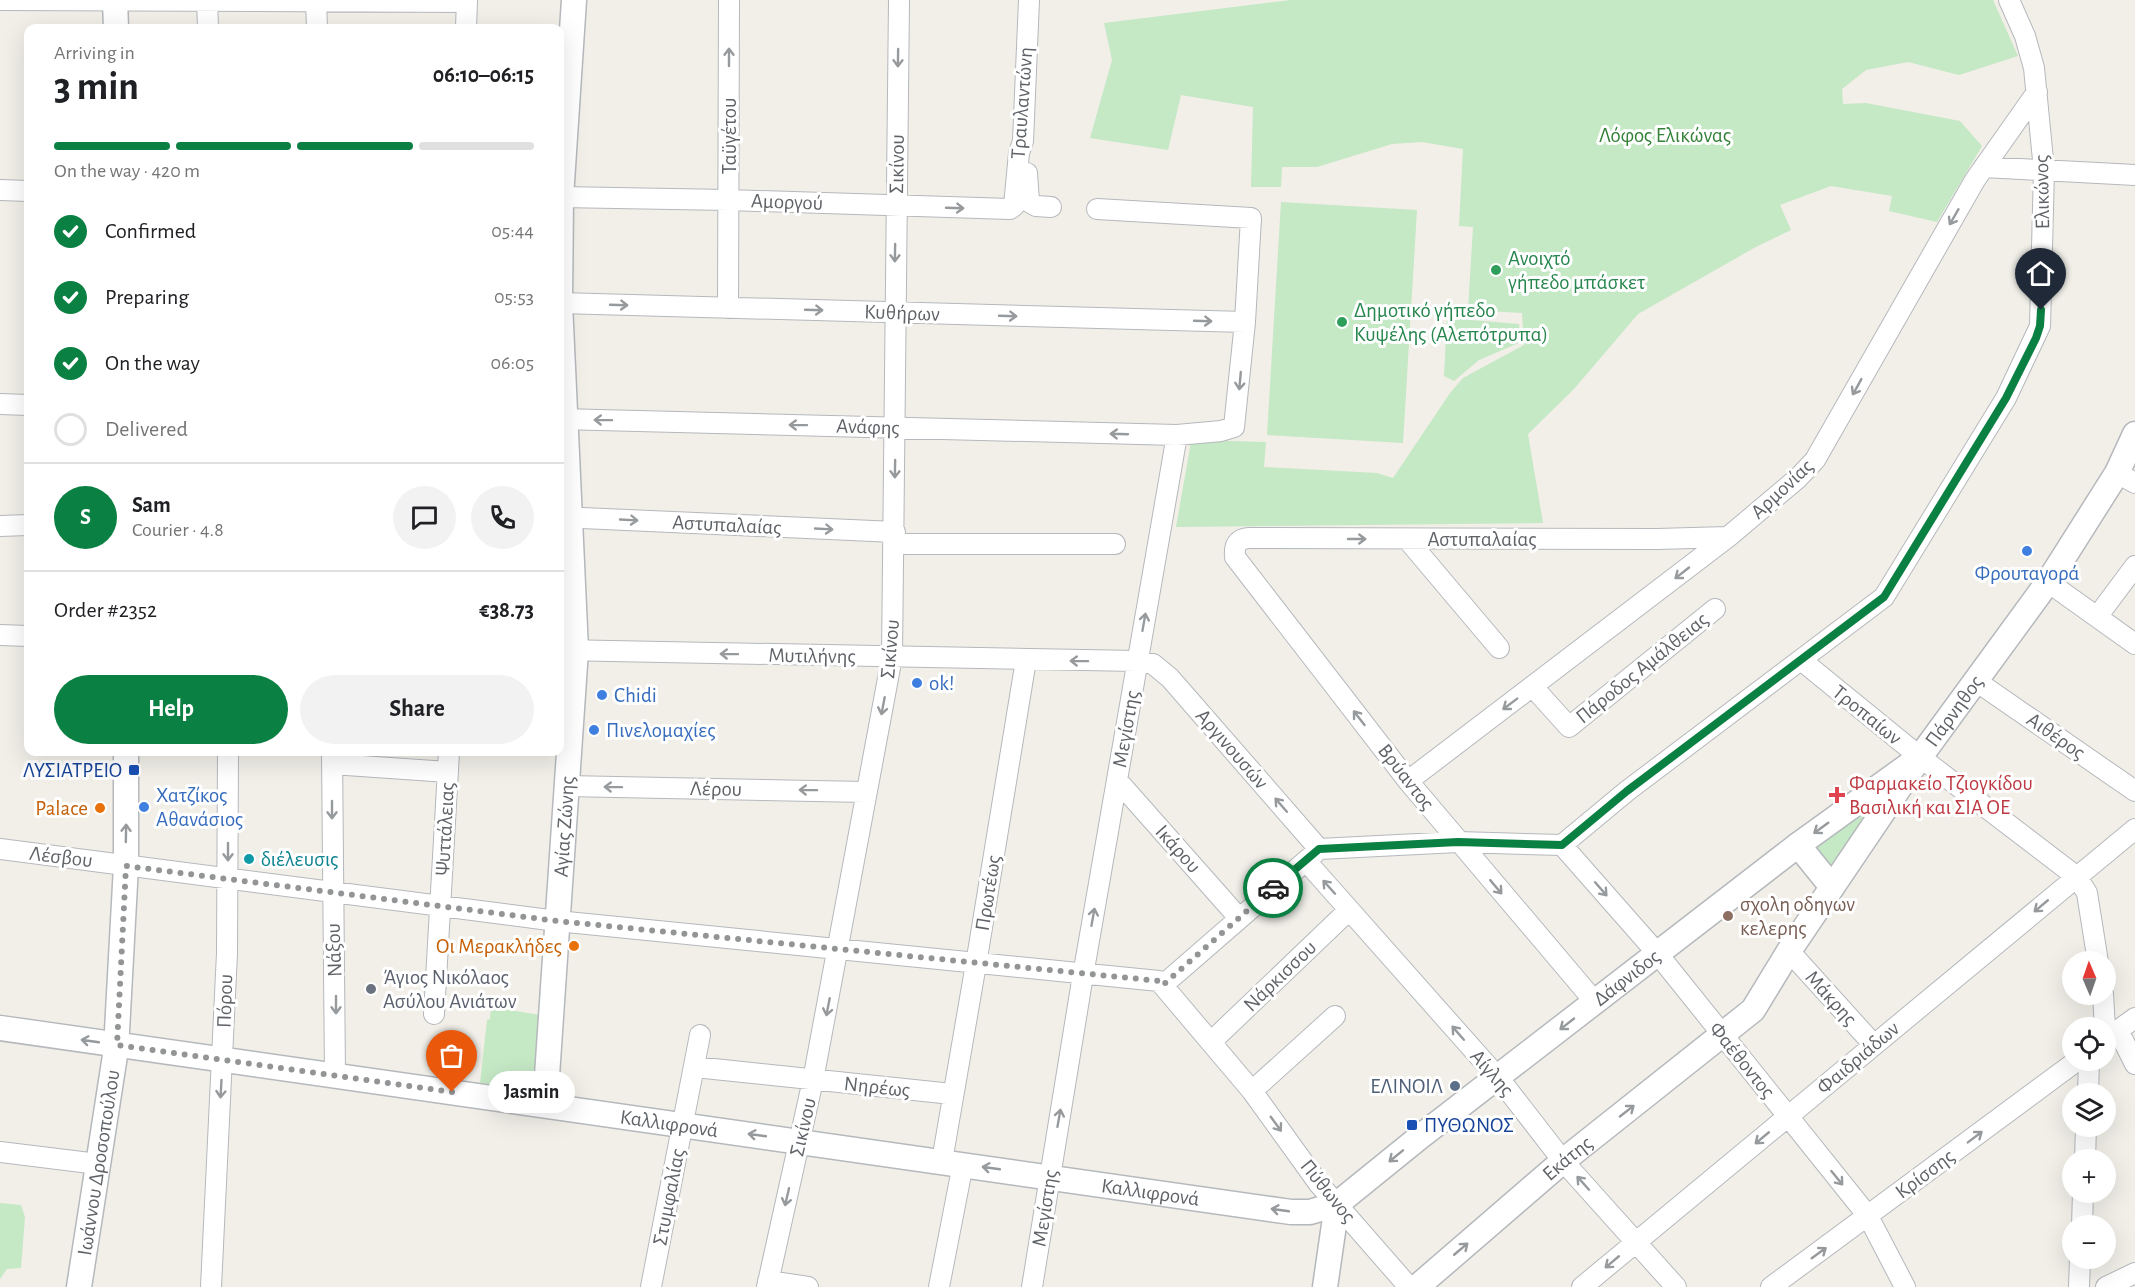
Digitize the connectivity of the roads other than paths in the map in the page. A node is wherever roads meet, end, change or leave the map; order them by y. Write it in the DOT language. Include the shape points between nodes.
graph roads {
  1 [pos="0,0"];
  2 [pos="115,0"];
  3 [pos="574,0"];
  4 [pos="729,0"];
  5 [pos="899,0"];
  6 [pos="1029,0"];
  7 [pos="2009,0"];
  8 [pos="207,1"];
  9 [pos="316,1"];
  10 [pos="467,1"];
  11 [pos="116,24"];
  12 [pos="208,24"];
  13 [pos="316,24"];
  14 [pos="466,24"];
  15 [pos="2037,92"];
  16 [pos="564,141"];
  17 [pos="1023,141"];
  18 [pos="1984,167"];
  19 [pos="2044,170"];
  20 [pos="2135,175"];
  21 [pos="0,190"];
  22 [pos="24,191"];
  23 [pos="564,197"];
  24 [pos="728,200"];
  25 [pos="896,206"];
  26 [pos="1014,206"];
  27 [pos="1051,207"];
  28 [pos="1097,209"];
  29 [pos="564,303"];
  30 [pos="728,308"];
  31 [pos="895,313"];
  32 [pos="1245,322"];
  33 [pos="0,404"];
  34 [pos="24,405"];
  35 [pos="564,414"];
  36 [pos="896,428"];
  37 [pos="1177,435"];
  38 [pos="2135,435"];
  39 [pos="2126,478"];
  40 [pos="564,483"];
  41 [pos="565,517"];
  42 [pos="24,525"];
  43 [pos="0,526"];
  44 [pos="1728,537"];
  45 [pos="895,538"];
  46 [pos="1407,539"];
  47 [pos="1237,542"];
  48 [pos="1115,544"];
  49 [pos="2135,566"];
  50 [pos="2048,582"];
  51 [pos="1715,609"];
  52 [pos="2097,616"];
  53 [pos="0,635"];
  54 [pos="24,636"];
  55 [pos="2135,644"];
  56 [pos="1499,648"];
  57 [pos="568,650"];
  58 [pos="892,657"];
  59 [pos="1026,660"];
  60 [pos="1801,660"];
  61 [pos="1137,661"];
  62 [pos="1976,681"];
  63 [pos="1533,687"];
  64 [pos="126,756"];
  65 [pos="228,756"];
  66 [pos="449,756"];
  67 [pos="1920,757"];
  68 [pos="332,758"];
  69 [pos="448,772"];
  70 [pos="1117,780"];
  71 [pos="1408,781"];
  72 [pos="566,786"];
  73 [pos="2135,791"];
  74 [pos="866,792"];
  75 [pos="2135,828"];
  76 [pos="1458,842"];
  77 [pos="1798,844"];
  78 [pos="1562,845"];
  79 [pos="0,849"];
  80 [pos="1312,855"];
  81 [pos="126,866"];
  82 [pos="2077,877"];
  83 [pos="228,880"];
  84 [pos="1832,887"];
  85 [pos="333,892"];
  86 [pos="441,907"];
  87 [pos="1349,910"];
  88 [pos="1239,918"];
  89 [pos="557,921"];
  90 [pos="839,949"];
  91 [pos="1789,951"];
  92 [pos="2096,951"];
  93 [pos="1657,953"];
  94 [pos="976,964"];
  95 [pos="1083,975"];
  96 [pos="1161,983"];
  97 [pos="1595,1002"];
  98 [pos="434,1014"];
  99 [pos="1335,1016"];
  100 [pos="2135,1018"];
  101 [pos="0,1028"];
  102 [pos="2116,1029"];
  103 [pos="700,1035"];
  104 [pos="1722,1036"];
  105 [pos="2116,1040"];
  106 [pos="1210,1042"];
  107 [pos="117,1045"];
  108 [pos="1874,1045"];
  109 [pos="223,1060"];
  110 [pos="2135,1064"];
  111 [pos="694,1066"];
  112 [pos="2063,1071"];
  113 [pos="335,1076"];
  114 [pos="1497,1077"];
  115 [pos="813,1080"];
  116 [pos="1252,1091"];
  117 [pos="952,1094"];
  118 [pos="545,1105"];
  119 [pos="1788,1116"];
  120 [pos="683,1124"];
  121 [pos="800,1141"];
  122 [pos="0,1152"];
  123 [pos="1563,1161"];
  124 [pos="952,1162"];
  125 [pos="98,1164"];
  126 [pos="1049,1176"];
  127 [pos="1337,1204"];
  128 [pos="1868,1216"];
  129 [pos="1637,1241"];
  130 [pos="2080,1269"];
  131 [pos="2135,1273"];
  132 [pos="768,1284"];
  133 [pos="79,1287"];
  134 [pos="211,1287"];
  135 [pos="651,1287"];
  136 [pos="808,1287"];
  137 [pos="939,1287"];
  138 [pos="1032,1287"];
  139 [pos="1325,1287"];
  140 [pos="1409,1287"];
  141 [pos="1417,1287"];
  142 [pos="1582,1287"];
  143 [pos="1676,1287"];
  144 [pos="1771,1287"];
  145 [pos="1905,1287"];
  146 [pos="2079,1287"];
  147 [pos="2106,1287"];
  1 -- 2 [label="street"];
  2 -- 8 [label="street"];
  2 -- 11 [label="street"];
  3 -- 16 [label="street, Αγίας Ζώνης"];
  24 -- 4 [label="street, Ταϋγέτου, one-way"];
  5 -- 25 [label="street, Σικίνου, one-way"];
  6 -- 17 [label="street, Τραυλαντώνη"];
  7 -- 15 [label="street, Ελικώνος" via="2025,36"];
  8 -- 9 [label="street"];
  8 -- 12 [label="street"];
  9 -- 10 [label="street"];
  9 -- 13 [label="street"];
  10 -- 14 [label="street"];
  15 -- 18 [label="street, Αρμονίας"];
  15 -- 19 [label="street, Ελικώνος"];
  17 -- 26 [label="street, Τραυλαντώνη"];
  17 -- 27 [label="street" via="1029,202"];
  18 -- 19 [label="street"];
  18 -- 44 [label="street, Αρμονίας, one-way" via="1815,460"];
  19 -- 20 [label="street"];
  19 -- 60 [label="street, Ελικώνος" via="2040,326 2021,368 1884,597"];
  21 -- 22 [label="street"];
  23 -- 24 [label="street, Αμοργού"];
  24 -- 25 [label="street, Αμοργού"];
  24 -- 30 [label="street, Ταϋγέτου"];
  25 -- 26 [label="street, Αμοργού, one-way"];
  25 -- 31 [label="street, Σικίνου, one-way"];
  28 -- 32 [label="street" via="1251,218"];
  29 -- 30 [label="street, Κυθήρων, one-way"];
  30 -- 31 [label="street, Κυθήρων, one-way"];
  31 -- 32 [label="street, Κυθήρων, one-way"];
  31 -- 36 [label="street, Σικίνου"];
  32 -- 37 [label="street, one-way" via="1234,427"];
  33 -- 34 [label="street"];
  36 -- 35 [label="street, Ανάφης, one-way"];
  37 -- 36 [label="street, Ανάφης, one-way"];
  36 -- 45 [label="street, Σικίνου, one-way"];
  61 -- 37 [label="street, Μεγίστης, one-way"];
  38 -- 39 [label="street, Πάρνηθος"];
  39 -- 50 [label="street, Πάρνηθος"];
  40 -- 41 [label="street, Αγίας Ζώνης"];
  41 -- 45 [label="street, Αστυπαλαίας, one-way"];
  41 -- 57 [label="street, Αγίας Ζώνης"];
  42 -- 43 [label="street"];
  44 -- 46 [label="street, Αστυπαλαίας"];
  44 -- 63 [label="street, Αρμονίας, one-way"];
  45 -- 48 [label="street, Αστυπαλαίας"];
  45 -- 58 [label="street, Σικίνου"];
  47 -- 46 [label="street, Αστυπαλαίας, one-way" via="1249,538"];
  46 -- 56 [label="street"];
  71 -- 47 [label="street, Βρύαντος, one-way" via="1235,557"];
  49 -- 52 [label="street"];
  50 -- 52 [label="street"];
  50 -- 62 [label="street, Πάρνηθος"];
  51 -- 63 [label="street, Πάροδος Αμάλθειας" via="1569,727"];
  52 -- 55 [label="street"];
  53 -- 54 [label="street"];
  58 -- 57 [label="street, Μυτιλήνης, one-way"];
  57 -- 72 [label="street, Αγίας Ζώνης"];
  58 -- 59 [label="street, Μυτιλήνης"];
  58 -- 74 [label="street, Σικίνου, one-way"];
  61 -- 59 [label="street, Μυτιλήνης, one-way"];
  59 -- 94 [label="street, Πρωτέως"];
  60 -- 67 [label="street, Τροπαίων"];
  60 -- 78 [label="street, Ελικώνος"];
  61 -- 70 [label="street, Μεγίστης"];
  80 -- 61 [label="street, Αργινουσών, one-way" via="1170,678 1152,664"];
  62 -- 67 [label="street, Πάρνηθος"];
  62 -- 73 [label="street, Αιθέρος"];
  63 -- 71 [label="street, Αρμονίας, one-way"];
  81 -- 64 [label="street, Ιωάννου Δροσοπούλου, one-way"];
  65 -- 83 [label="street, Πόρου, one-way"];
  66 -- 69 [label="street, Ψυττάλειας"];
  67 -- 77 [label="street, Δάφνιδος, one-way"];
  67 -- 82 [label="street, Τροπαίων"];
  67 -- 84 [label="street, Πάρνηθος"];
  68 -- 69 [label="street"];
  68 -- 85 [label="street, Νάξου, one-way"];
  69 -- 86 [label="street, Ψυττάλειας"];
  70 -- 88 [label="street, Ικάρου"];
  95 -- 70 [label="street, Μεγίστης, one-way"];
  71 -- 76 [label="street, Βρύαντος"];
  74 -- 72 [label="street, Λέρου, one-way"];
  72 -- 89 [label="street, Αγίας Ζώνης"];
  74 -- 90 [label="street, Σικίνου"];
  75 -- 82 [label="street, Φαιδριάδων"];
  76 -- 78 [label="street"];
  76 -- 80 [label="street"];
  76 -- 97 [label="street, Βρύαντος, one-way"];
  77 -- 84 [label="street"];
  77 -- 93 [label="street, Δάφνιδος"];
  78 -- 93 [label="street, Φαέθοντος, one-way"];
  79 -- 81 [label="street, Λέσβου"];
  87 -- 80 [label="street, Αίγλης, one-way"];
  80 -- 88 [label="street"];
  81 -- 83 [label="street, Λέσβου"];
  81 -- 107 [label="street, Ιωάννου Δροσοπούλου"];
  82 -- 92 [label="street" via="2087,893"];
  82 -- 108 [label="street, Φαιδριάδων, one-way"];
  83 -- 85 [label="street, Λέσβου"];
  83 -- 109 [label="street, Πόρου"];
  84 -- 91 [label="street, Πάρνηθος"];
  85 -- 86 [label="street, Λέσβου"];
  85 -- 113 [label="street, Νάξου, one-way"];
  86 -- 89 [label="street, Λέσβου"];
  86 -- 98 [label="street, Ψυττάλειας"];
  87 -- 106 [label="street, Νάρκισσου"];
  114 -- 87 [label="street, Αίγλης, one-way"];
  88 -- 96 [label="street"];
  89 -- 90 [label="street, Λέσβου"];
  89 -- 118 [label="street, Αγίας Ζώνης"];
  90 -- 94 [label="street, Λέσβου"];
  90 -- 115 [label="street, Σικίνου, one-way"];
  91 -- 104 [label="street, Πάρνηθος" via="1753,1010"];
  91 -- 108 [label="street, Μάκρης"];
  93 -- 97 [label="street, Δάφνιδος"];
  93 -- 104 [label="street, Φαέθοντος"];
  94 -- 95 [label="street, Λέσβου"];
  94 -- 117 [label="street, Πρωτέως"];
  95 -- 96 [label="street, Λέσβου"];
  126 -- 95 [label="street, Μεγίστης, one-way"];
  96 -- 106 [label="street, Πύθωνος"];
  97 -- 114 [label="street, Δάφνιδος, one-way"];
  99 -- 116 [label="street"];
  100 -- 102 [label="street"];
  107 -- 101 [label="street, Καλλιφρονά, one-way"];
  103 -- 111 [label="street, Στυμφαλίας"];
  104 -- 119 [label="street, Φαέθοντος"];
  123 -- 104 [label="street, Εκάτης, one-way"];
  105 -- 110 [label="street"];
  106 -- 116 [label="street, Πύθωνος"];
  107 -- 109 [label="street, Καλλιφρονά"];
  107 -- 125 [label="street, Ιωάννου Δροσοπούλου"];
  108 -- 119 [label="street, Φαιδριάδων"];
  109 -- 113 [label="street, Καλλιφρονά"];
  109 -- 134 [label="street, Πόρου, one-way"];
  111 -- 115 [label="street, Νηρέως"];
  111 -- 120 [label="street, Στυμφαλίας"];
  128 -- 112 [label="street, Κρίσσης, one-way"];
  113 -- 118 [label="street, Καλλιφρονά"];
  114 -- 123 [label="street, Αίγλης"];
  114 -- 127 [label="street, Δάφνιδος, one-way"];
  115 -- 117 [label="street, Νηρέως"];
  115 -- 121 [label="street, Σικίνου"];
  116 -- 127 [label="street, Πύθωνος, one-way"];
  117 -- 124 [label="street, Πρωτέως"];
  118 -- 120 [label="street, Καλλιφρονά"];
  119 -- 128 [label="street, Φαέθοντος, one-way"];
  119 -- 129 [label="street, Φαιδριάδων, one-way"];
  121 -- 120 [label="street, Καλλιφρονά, one-way"];
  120 -- 135 [label="street, Στυμφαλίας"];
  121 -- 124 [label="street, Καλλιφρονά"];
  121 -- 132 [label="street, Σικίνου, one-way"];
  122 -- 125 [label="street"];
  129 -- 123 [label="street, Αίγλης, one-way"];
  141 -- 123 [label="street, Εκάτης, one-way"];
  126 -- 124 [label="street, Καλλιφρονά, one-way"];
  124 -- 137 [label="street, Πρωτέως"];
  125 -- 133 [label="street, Ιωάννου Δροσοπούλου"];
  127 -- 126 [label="street, Καλλιφρονά, one-way" via="1298,1213"];
  126 -- 138 [label="street, Μεγίστης"];
  127 -- 139 [label="street"];
  127 -- 140 [label="street, Πύθωνος"];
  144 -- 128 [label="street, Κρίσσης, one-way"];
  128 -- 145 [label="street, Φαέθοντος"];
  129 -- 142 [label="street, Φαιδριάδων, one-way"];
  129 -- 143 [label="street, Αίγλης"];
  130 -- 146 [label="street"];
  131 -- 147 [label="street"];
  132 -- 136 [label="street"];
}
